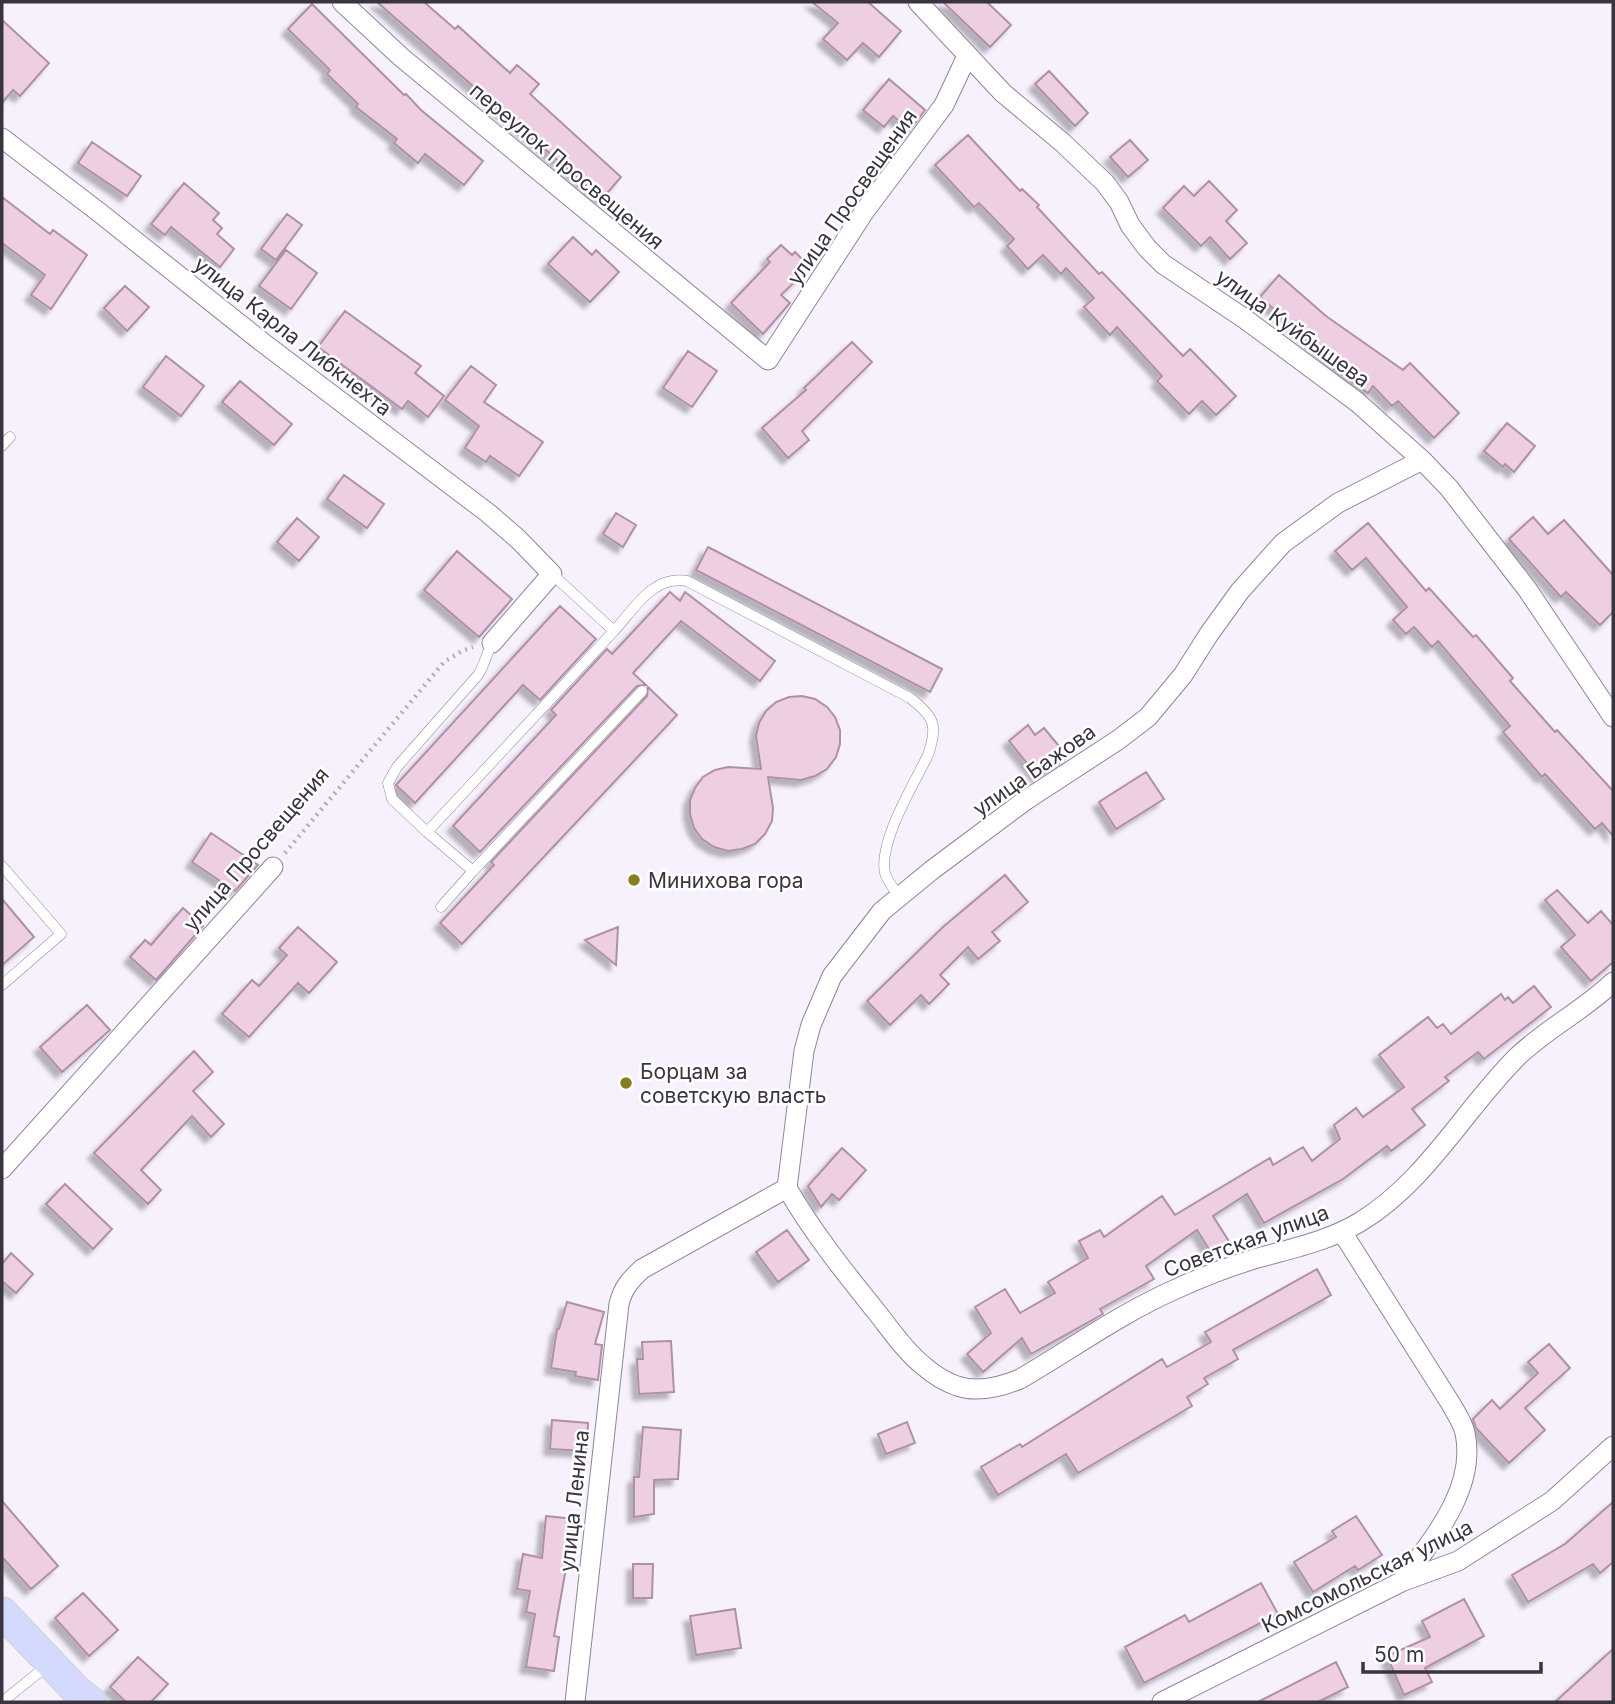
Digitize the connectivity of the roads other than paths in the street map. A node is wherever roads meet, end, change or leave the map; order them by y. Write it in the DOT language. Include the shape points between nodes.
graph roads {
  1 [pos="342,2"];
  2 [pos="918,2"];
  3 [pos="967,56"];
  4 [pos="2,138"];
  5 [pos="768,360"];
  6 [pos="10,437"];
  7 [pos="2,446"];
  8 [pos="1422,460"];
  9 [pos="552,574"];
  10 [pos="614,631"];
  11 [pos="492,643"];
  12 [pos="642,691"];
  13 [pos="1613,717"];
  14 [pos="427,832"];
  15 [pos="2,866"];
  16 [pos="273,867"];
  17 [pos="473,871"];
  18 [pos="899,896"];
  19 [pos="441,908"];
  20 [pos="1613,982"];
  21 [pos="2,985"];
  22 [pos="2,1169"];
  23 [pos="787,1188"];
  24 [pos="1342,1232"];
  25 [pos="1613,1446"];
  26 [pos="1401,1582"];
  27 [pos="2,1612"];
  28 [pos="50,1663"];
  29 [pos="2,1702"];
  30 [pos="91,1702"];
  31 [pos="575,1702"];
  32 [pos="1162,1702"];
  1 -- 5 [label="street, переулок Просвещения" via="401,57"];
  2 -- 3 [label="street, улица Куйбышева"];
  3 -- 5 [label="street, улица Просвещения" via="944,105 864,212"];
  3 -- 8 [label="street, улица Куйбышева" via="1105,183 1130,225 1163,264 1357,402"];
  4 -- 9 [label="street, улица Карла Либкнехта" via="488,513"];
  6 -- 7 [label="lane"];
  8 -- 13 [label="street, улица Куйбышева" via="1527,589"];
  8 -- 18 [label="street, улица Бажова" via="1338,503 1283,543 1240,591 1183,676 1148,717 1026,800"];
  9 -- 10 [label="lane"];
  9 -- 11 [label="street"];
  10 -- 14 [label="lane"];
  10 -- 18 [label="lane" via="655,587 674,579 687,581 910,698 927,712 933,741 883,859 885,876"];
  11 -- 14 [label="lane" via="478,675 388,783 392,799"];
  12 -- 17 [label="lane"];
  14 -- 17 [label="lane"];
  15 -- 21 [label="lane" via="61,934"];
  16 -- 22 [label="street, улица Просвещения"];
  17 -- 19 [label="lane"];
  18 -- 23 [label="street, улица Бажова" via="846,956 818,1005 804,1051"];
  20 -- 24 [label="street, Советская улица" via="1516,1059 1386,1205"];
  23 -- 24 [label="street, Советская улица" via="828,1250 908,1351 941,1378 976,1389 1020,1379 1118,1318 1176,1289"];
  23 -- 31 [label="street, улица Ленина" via="642,1269 622,1292"];
  24 -- 26 [label="street" via="1465,1430 1465,1474 1443,1521"];
  25 -- 26 [label="street, Комсомольская улица" via="1552,1501 1507,1531 1458,1561"];
  26 -- 32 [label="street, Комсомольская улица"];
  27 -- 28 [label="main road"];
  28 -- 29 [label="lane"];
  28 -- 30 [label="main road"];
}
